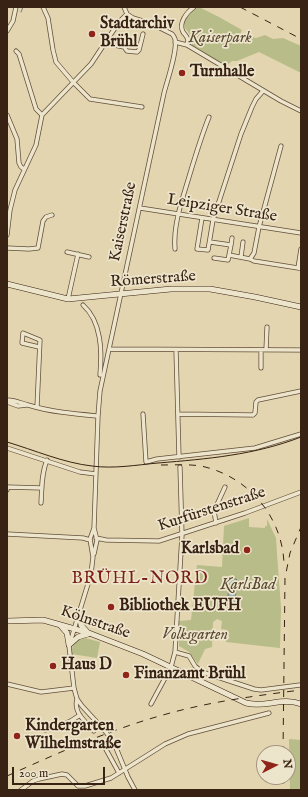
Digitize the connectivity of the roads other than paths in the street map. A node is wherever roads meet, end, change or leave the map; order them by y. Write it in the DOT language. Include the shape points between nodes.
graph roads {
  1 [pos="16,7"];
  2 [pos="44,7"];
  3 [pos="124,7"];
  4 [pos="194,7"];
  5 [pos="127,14"];
  6 [pos="7,31"];
  7 [pos="143,34"];
  8 [pos="106,41"];
  9 [pos="175,42"];
  10 [pos="187,45"];
  11 [pos="16,51"];
  12 [pos="73,82"];
  13 [pos="263,91"];
  14 [pos="142,107"];
  15 [pos="301,111"];
  16 [pos="7,115"];
  17 [pos="42,115"];
  18 [pos="209,117"];
  19 [pos="281,146"];
  20 [pos="24,169"];
  21 [pos="140,208"];
  22 [pos="52,215"];
  23 [pos="178,215"];
  24 [pos="202,218"];
  25 [pos="214,220"];
  26 [pos="259,227"];
  27 [pos="301,233"];
  28 [pos="7,235"];
  29 [pos="232,238"];
  30 [pos="210,242"];
  31 [pos="243,242"];
  32 [pos="230,245"];
  33 [pos="7,248"];
  34 [pos="175,249"];
  35 [pos="301,249"];
  36 [pos="67,252"];
  37 [pos="78,254"];
  38 [pos="229,255"];
  39 [pos="89,257"];
  40 [pos="240,257"];
  41 [pos="214,258"];
  42 [pos="250,258"];
  43 [pos="300,269"];
  44 [pos="7,284"];
  45 [pos="121,295"];
  46 [pos="68,299"];
  47 [pos="83,305"];
  48 [pos="301,307"];
  49 [pos="267,327"];
  50 [pos="39,347"];
  51 [pos="109,350"];
  52 [pos="176,350"];
  53 [pos="264,350"];
  54 [pos="301,350"];
  55 [pos="101,355"];
  56 [pos="108,356"];
  57 [pos="261,368"];
  58 [pos="100,375"];
  59 [pos="301,391"];
  60 [pos="7,401"];
  61 [pos="37,407"];
  62 [pos="143,414"];
  63 [pos="178,414"];
  64 [pos="98,416"];
  65 [pos="301,434"];
  66 [pos="7,448"];
  67 [pos="179,457"];
  68 [pos="47,460"];
  69 [pos="180,467"];
  70 [pos="96,474"];
  71 [pos="225,487"];
  72 [pos="42,488"];
  73 [pos="7,490"];
  74 [pos="301,492"];
  75 [pos="42,503"];
  76 [pos="216,523"];
  77 [pos="7,534"];
  78 [pos="182,535"];
  79 [pos="94,540"];
  80 [pos="79,614"];
  81 [pos="7,621"];
  82 [pos="61,625"];
  83 [pos="74,629"];
  84 [pos="89,634"];
  85 [pos="69,645"];
  86 [pos="175,652"];
  87 [pos="172,667"];
  88 [pos="7,684"];
  89 [pos="300,685"];
  90 [pos="74,688"];
  91 [pos="78,699"];
  92 [pos="152,704"];
  93 [pos="301,704"];
  94 [pos="269,713"];
  95 [pos="80,716"];
  96 [pos="45,730"];
  97 [pos="94,731"];
  98 [pos="103,744"];
  99 [pos="125,770"];
  100 [pos="119,773"];
  101 [pos="78,788"];
  102 [pos="24,789"];
  103 [pos="135,790"];
  1 -- 6 [label="street"];
  2 -- 12 [label="street" via="56,62"];
  3 -- 5 [label="street"];
  4 -- 10 [label="street" via="182,22 182,30 188,40"];
  5 -- 8 [label="street"];
  5 -- 9 [label="street" via="172,34"];
  7 -- 8 [label="street" via="137,52 127,51 124,47"];
  8 -- 12 [label="street" via="91,64"];
  9 -- 10 [label="street"];
  9 -- 21 [label="street, Kaiserstraße"];
  10 -- 13 [label="street"];
  11 -- 17 [label="street" via="36,109"];
  12 -- 14 [label="street" via="90,99"];
  12 -- 17 [label="street"];
  13 -- 15 [label="street"];
  13 -- 25 [label="street" via="256,99 248,118"];
  16 -- 20 [label="street" via="17,139 20,167"];
  17 -- 20 [label="street" via="36,145"];
  18 -- 23 [label="street"];
  19 -- 26 [label="street"];
  20 -- 28 [label="street" via="14,194"];
  21 -- 23 [label="street, Leipziger Straße"];
  21 -- 45 [label="street, Kaiserstraße"];
  22 -- 33 [label="street" via="43,221 38,248"];
  23 -- 24 [label="street, Leipziger Straße"];
  23 -- 34 [label="street"];
  24 -- 25 [label="street, Leipziger Straße"];
  24 -- 30 [label="street" via="197,249 208,250"];
  25 -- 26 [label="street, Leipziger Straße"];
  25 -- 30 [label="street"];
  26 -- 27 [label="street, Leipziger Straße"];
  26 -- 42 [label="street" via="254,253"];
  29 -- 32 [label="street"];
  30 -- 32 [label="street"];
  31 -- 40 [label="street"];
  32 -- 38 [label="street"];
  35 -- 43 [label="street"];
  36 -- 37 [label="street"];
  37 -- 39 [label="street"];
  37 -- 46 [label="street"];
  38 -- 40 [label="street"];
  38 -- 41 [label="street" via="228,260"];
  40 -- 42 [label="street"];
  42 -- 43 [label="street" via="254,261"];
  44 -- 46 [label="main road, Römerstraße"];
  45 -- 46 [label="main road, Römerstraße"];
  45 -- 48 [label="main road, Römerstraße" via="171,289 210,289"];
  45 -- 51 [label="street, Kaiserstraße"];
  47 -- 55 [label="street" via="97,328"];
  49 -- 53 [label="street"];
  50 -- 50 [label="street" via="40,340 23,333 22,343"];
  50 -- 61 [label="street"];
  51 -- 52 [label="street"];
  51 -- 56 [label="street, Kaiserstraße"];
  52 -- 53 [label="street"];
  52 -- 63 [label="street"];
  53 -- 54 [label="street"];
  53 -- 57 [label="street"];
  55 -- 56 [label="street"];
  55 -- 58 [label="street"];
  56 -- 64 [label="street, Kaiserstraße" via="98,402"];
  59 -- 63 [label="street" via="258,400 253,415"];
  60 -- 61 [label="street" via="15,400"];
  61 -- 64 [label="street"];
  62 -- 67 [label="street" via="146,462"];
  63 -- 67 [label="street"];
  64 -- 70 [label="street, Kaiserstraße"];
  65 -- 67 [label="street" via="255,448"];
  66 -- 68 [label="street"];
  68 -- 70 [label="street" via="80,472"];
  68 -- 72 [label="street" via="43,468"];
  69 -- 78 [label="street"];
  70 -- 79 [label="street, Kaiserstraße"];
  71 -- 76 [label="street" via="214,511"];
  72 -- 73 [label="street"];
  72 -- 75 [label="street"];
  74 -- 76 [label="street, Kurfürstenstraße"];
  76 -- 78 [label="street, Kurfürstenstraße"];
  77 -- 79 [label="street, Kurfürstenstraße"];
  78 -- 79 [label="street, Kurfürstenstraße" via="159,541"];
  78 -- 86 [label="street"];
  79 -- 80 [label="street, Kaiserstraße" via="91,574"];
  80 -- 83 [label="street, Kaiserstraße"];
  80 -- 84 [label="main road" via="81,625"];
  81 -- 82 [label="main road, Kölnstraße" via="39,620"];
  82 -- 83 [label="main road, Kölnstraße"];
  82 -- 85 [label="main road" via="67,633"];
  83 -- 84 [label="main road, Kölnstraße"];
  83 -- 85 [label="street, Kaiserstraße"];
  84 -- 85 [label="main road" via="78,637"];
  84 -- 87 [label="main road, Kölnstraße"];
  85 -- 90 [label="street"];
  86 -- 87 [label="street"];
  86 -- 89 [label="street" via="189,656 202,672 254,689"];
  87 -- 92 [label="street"];
  87 -- 93 [label="main road, Kölnstraße" via="246,703 258,706 287,701"];
  88 -- 90 [label="street" via="41,692"];
  90 -- 91 [label="street"];
  91 -- 95 [label="street" via="76,708"];
  91 -- 99 [label="street" via="111,739"];
  94 -- 99 [label="street" via="188,734 165,744"];
  95 -- 96 [label="street" via="60,727"];
  95 -- 97 [label="street"];
  98 -- 100 [label="street"];
  99 -- 100 [label="street"];
  99 -- 103 [label="street"];
  100 -- 101 [label="street"];
  101 -- 102 [label="street" via="67,775 62,774 33,781"];
}
